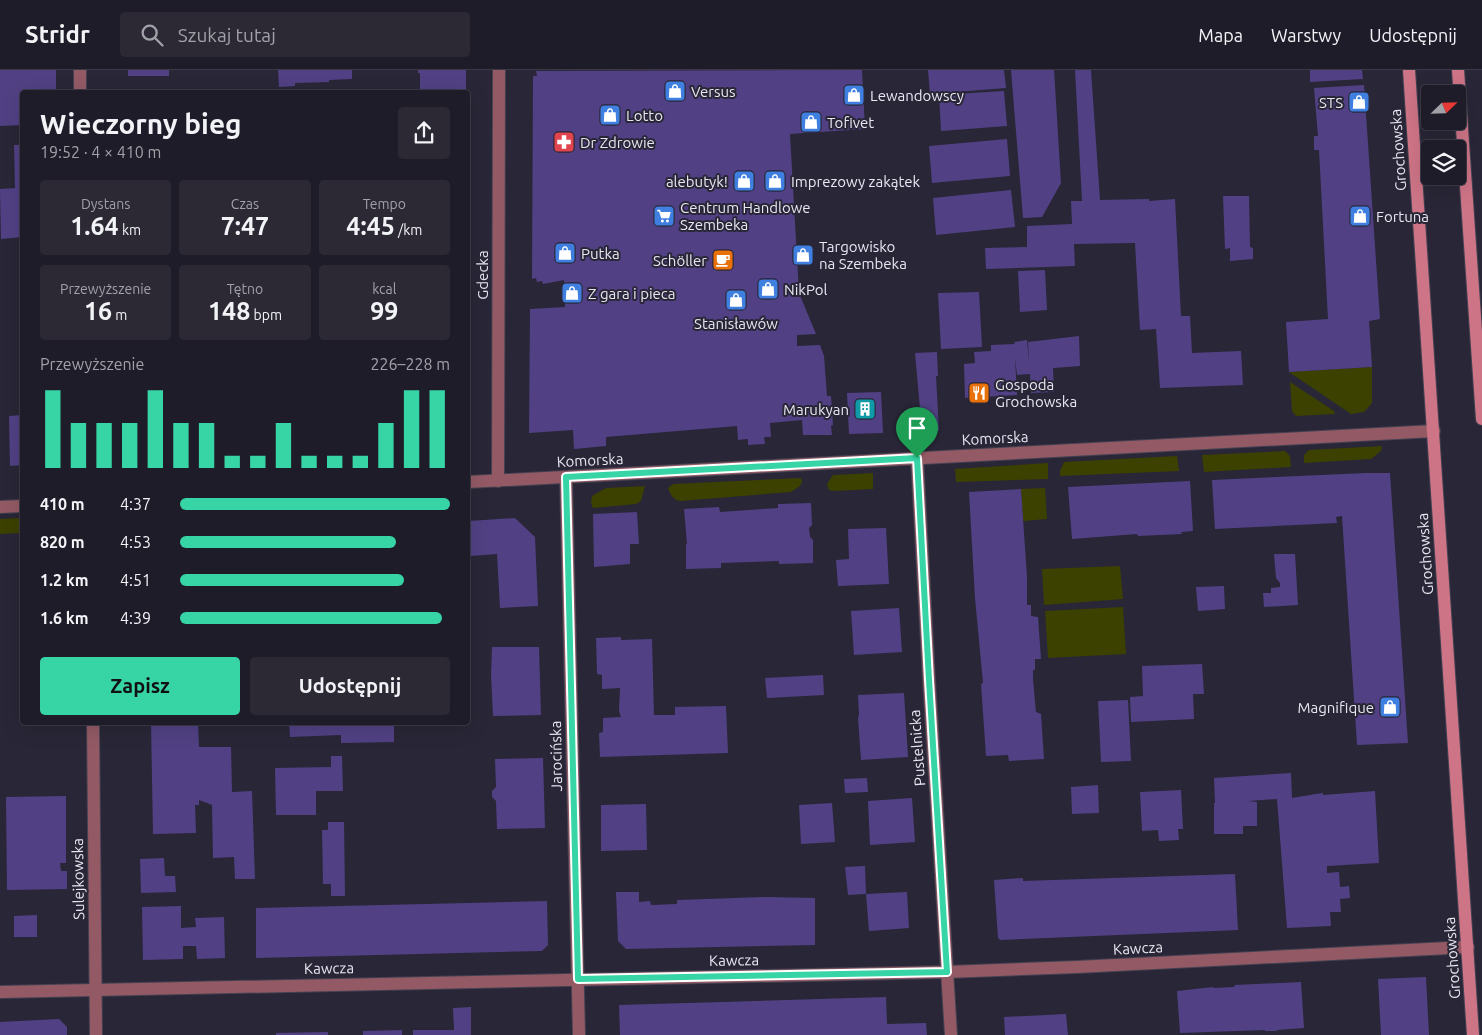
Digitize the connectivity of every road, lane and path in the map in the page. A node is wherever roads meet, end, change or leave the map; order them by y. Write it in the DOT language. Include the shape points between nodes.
graph roads {
  1 [pos="80,70"];
  2 [pos="499,70"];
  3 [pos="1409,70"];
  4 [pos="1458,70"];
  5 [pos="80,90"];
  6 [pos="1482,419"];
  7 [pos="1434,431"];
  8 [pos="917,458"];
  9 [pos="566,477"];
  10 [pos="498,481"];
  11 [pos="470,482"];
  12 [pos="20,506"];
  13 [pos="0,507"];
  14 [pos="93,725"];
  15 [pos="1468,946"];
  16 [pos="947,972"];
  17 [pos="578,979"];
  18 [pos="95,989"];
  19 [pos="0,992"];
  20 [pos="96,1035"];
  21 [pos="579,1035"];
  22 [pos="951,1035"];
  23 [pos="1473,1035"];
  1 -- 5 [label="street"];
  2 -- 10 [label="street, Gdecka"];
  3 -- 7 [label="main road, Grochowska"];
  4 -- 6 [label="main road"];
  7 -- 8 [label="street, Komorska"];
  7 -- 15 [label="main road, Grochowska"];
  8 -- 9 [label="street, Komorska"];
  8 -- 16 [label="street, Pustelnicka"];
  9 -- 10 [label="street, Komorska"];
  9 -- 17 [label="street, Jarocińska"];
  10 -- 11 [label="street, Komorska"];
  12 -- 13 [label="street"];
  14 -- 18 [label="street, Sulejkowska"];
  15 -- 16 [label="street, Kawcza"];
  15 -- 23 [label="main road, Grochowska"];
  16 -- 17 [label="street, Kawcza"];
  16 -- 22 [label="street, Pustelnicka"];
  17 -- 18 [label="street, Kawcza"];
  17 -- 21 [label="street, Jarocińska"];
  18 -- 19 [label="street, Kawcza"];
  18 -- 20 [label="street, Sulejkowska"];
}
